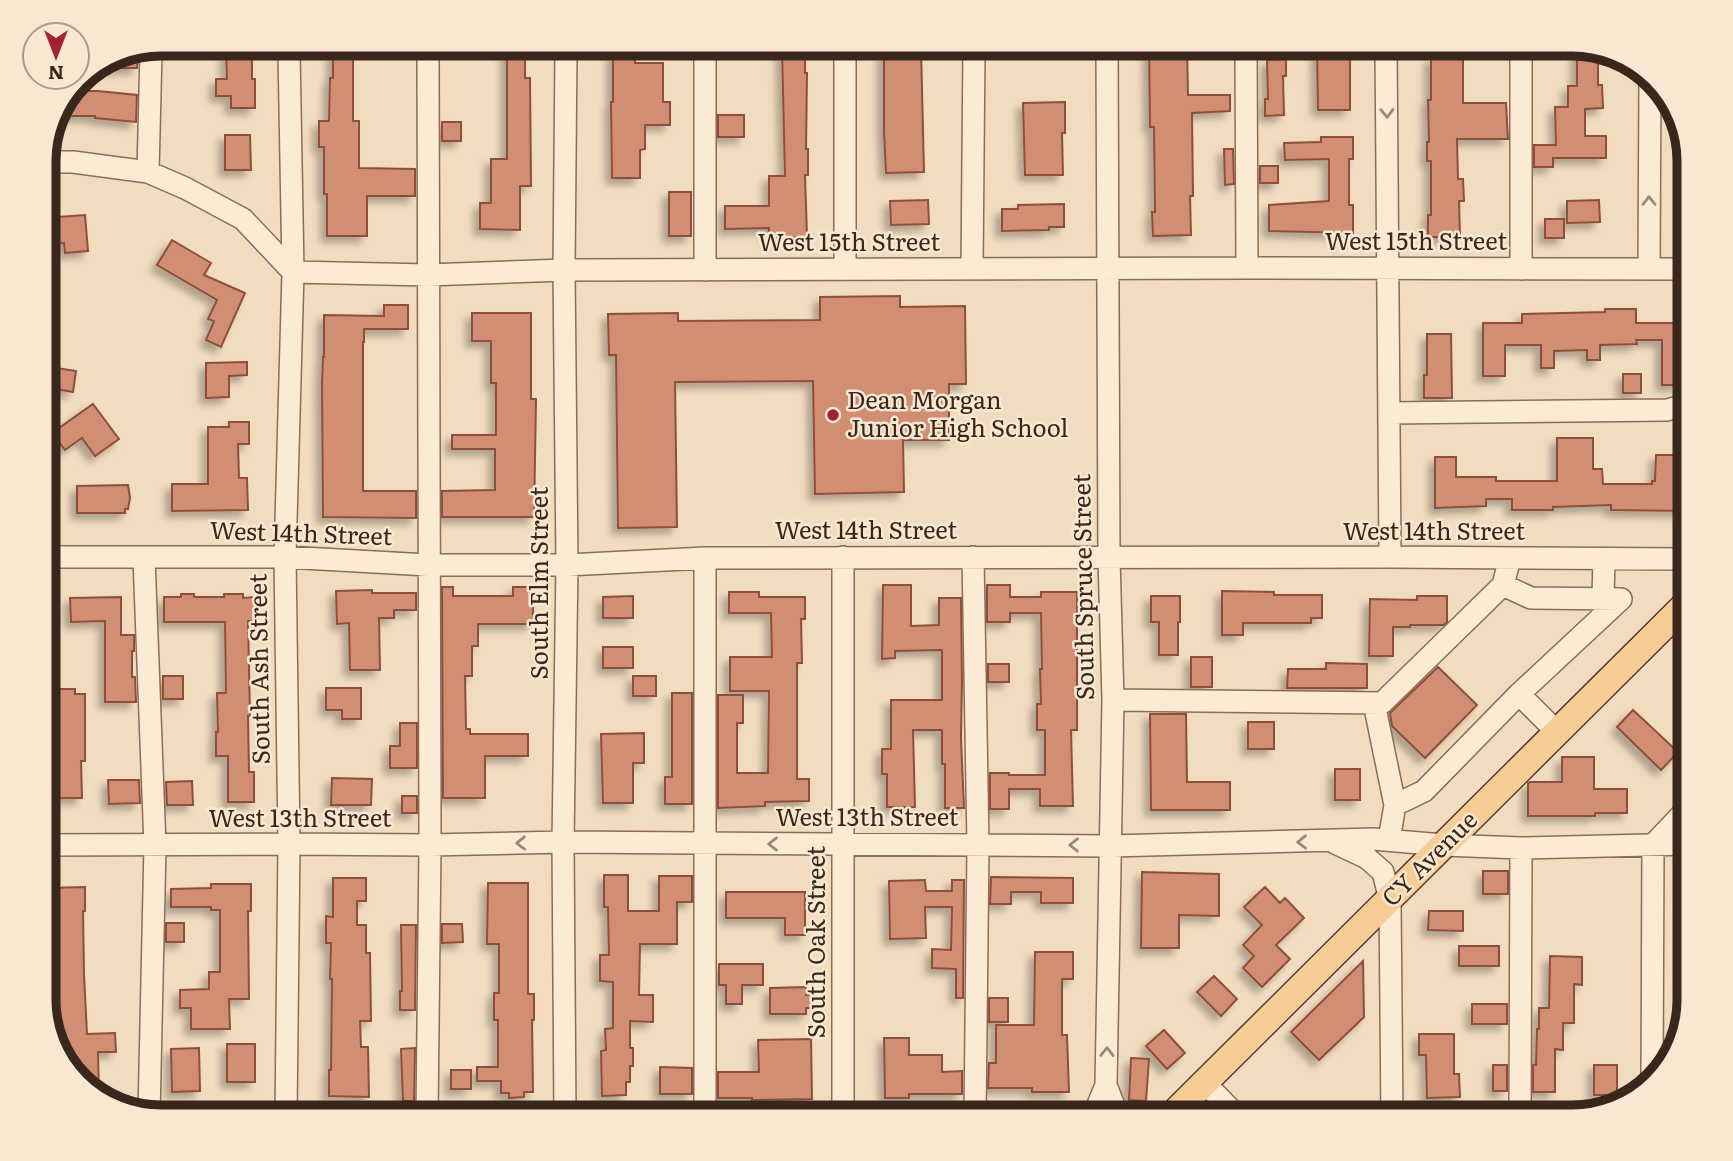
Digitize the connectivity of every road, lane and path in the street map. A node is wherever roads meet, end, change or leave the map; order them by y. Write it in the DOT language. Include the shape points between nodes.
graph roads {
  1 [pos="289,56"];
  2 [pos="428,56"];
  3 [pos="566,56"];
  4 [pos="705,56"];
  5 [pos="845,56"];
  6 [pos="974,56"];
  7 [pos="1107,56"];
  8 [pos="1246,56"];
  9 [pos="1386,56"];
  10 [pos="1521,56"];
  11 [pos="150,57"];
  12 [pos="1650,91"];
  13 [pos="56,162"];
  14 [pos="148,172"];
  15 [pos="1247,268"];
  16 [pos="845,269"];
  17 [pos="972,269"];
  18 [pos="1106,269"];
  19 [pos="1388,269"];
  20 [pos="1521,269"];
  21 [pos="1649,269"];
  22 [pos="1677,269"];
  23 [pos="564,270"];
  24 [pos="705,270"];
  25 [pos="293,272"];
  26 [pos="428,275"];
  27 [pos="1677,407"];
  28 [pos="1389,413"];
  29 [pos="56,557"];
  30 [pos="285,557"];
  31 [pos="842,557"];
  32 [pos="973,557"];
  33 [pos="1390,557"];
  34 [pos="144,558"];
  35 [pos="705,558"];
  36 [pos="1109,558"];
  37 [pos="1510,558"];
  38 [pos="1604,559"];
  39 [pos="1677,559"];
  40 [pos="428,565"];
  41 [pos="568,565"];
  42 [pos="1503,585"];
  43 [pos="1604,598"];
  44 [pos="1677,613"];
  45 [pos="1519,694"];
  46 [pos="1113,700"];
  47 [pos="1374,703"];
  48 [pos="1557,732"];
  49 [pos="1395,806"];
  50 [pos="1677,820"];
  51 [pos="1389,840"];
  52 [pos="1331,841"];
  53 [pos="563,842"];
  54 [pos="289,844"];
  55 [pos="706,844"];
  56 [pos="843,844"];
  57 [pos="56,845"];
  58 [pos="430,845"];
  59 [pos="978,845"];
  60 [pos="1443,845"];
  61 [pos="1653,845"];
  62 [pos="1677,845"];
  63 [pos="155,846"];
  64 [pos="1111,846"];
  65 [pos="1521,848"];
  66 [pos="1390,900"];
  67 [pos="1651,1068"];
  68 [pos="1205,1083"];
  69 [pos="1106,1085"];
  70 [pos="149,1104"];
  71 [pos="286,1105"];
  72 [pos="427,1105"];
  73 [pos="565,1105"];
  74 [pos="705,1105"];
  75 [pos="843,1105"];
  76 [pos="975,1105"];
  77 [pos="1098,1105"];
  78 [pos="1114,1105"];
  79 [pos="1182,1105"];
  80 [pos="1226,1105"];
  81 [pos="1392,1105"];
  82 [pos="1520,1105"];
  1 -- 25 [label="street, South Ash Street"];
  2 -- 26 [label="street"];
  3 -- 23 [label="street, South Elm Street"];
  4 -- 24 [label="street"];
  5 -- 16 [label="street"];
  6 -- 17 [label="street"];
  7 -- 18 [label="street, South Spruce Street"];
  8 -- 15 [label="street"];
  9 -- 19 [label="street, one-way"];
  10 -- 20 [label="street"];
  11 -- 14 [label="street"];
  21 -- 12 [label="street, one-way"];
  13 -- 14 [label="street"];
  14 -- 25 [label="street" via="243,219"];
  15 -- 18 [label="street, West 15th Street"];
  15 -- 19 [label="street, West 15th Street"];
  16 -- 17 [label="street, West 15th Street"];
  16 -- 24 [label="street, West 15th Street"];
  17 -- 18 [label="street, West 15th Street"];
  18 -- 36 [label="street, South Spruce Street"];
  19 -- 20 [label="street, West 15th Street"];
  19 -- 28 [label="street"];
  20 -- 21 [label="street, West 15th Street"];
  21 -- 22 [label="street, West 15th Street"];
  23 -- 24 [label="street, West 15th Street"];
  23 -- 26 [label="street, West 15th Street"];
  23 -- 41 [label="street, South Elm Street"];
  25 -- 26 [label="street, West 15th Street"];
  25 -- 30 [label="street, South Ash Street"];
  26 -- 40 [label="street"];
  27 -- 28 [label="street"];
  28 -- 33 [label="street"];
  29 -- 34 [label="street, West 14th Street"];
  30 -- 34 [label="street, West 14th Street"];
  30 -- 40 [label="street, West 14th Street"];
  30 -- 54 [label="street, South Ash Street"];
  31 -- 32 [label="street, West 14th Street"];
  31 -- 35 [label="street, West 14th Street"];
  31 -- 56 [label="street, South Oak Street"];
  32 -- 36 [label="street, West 14th Street"];
  32 -- 59 [label="street"];
  33 -- 36 [label="street, West 14th Street"];
  33 -- 37 [label="street, West 14th Street"];
  34 -- 63 [label="street"];
  35 -- 41 [label="street, West 14th Street"];
  35 -- 55 [label="street"];
  36 -- 46 [label="street, South Spruce Street"];
  37 -- 38 [label="street, West 14th Street"];
  37 -- 42 [label="street"];
  38 -- 39 [label="street, West 14th Street"];
  38 -- 43 [label="street"];
  40 -- 41 [label="street, West 14th Street"];
  40 -- 58 [label="street"];
  41 -- 53 [label="street, South Elm Street"];
  42 -- 43 [label="street" via="1531,598"];
  42 -- 47 [label="street" via="1382,703"];
  43 -- 45 [label="street" via="1621,599"];
  44 -- 48 [label="main road, CY Avenue"];
  45 -- 48 [label="street"];
  45 -- 49 [label="street" via="1424,791"];
  46 -- 47 [label="street"];
  46 -- 64 [label="street, South Spruce Street"];
  47 -- 49 [label="street"];
  48 -- 60 [label="main road, CY Avenue"];
  49 -- 51 [label="street"];
  50 -- 61 [label="street"];
  51 -- 52 [label="street, West 13th Street"];
  51 -- 60 [label="street, West 13th Street"];
  52 -- 64 [label="street, West 13th Street, one-way"];
  52 -- 66 [label="street" via="1367,858 1383,872"];
  53 -- 55 [label="street, West 13th Street"];
  53 -- 58 [label="street, West 13th Street, one-way"];
  53 -- 73 [label="street, South Elm Street"];
  54 -- 58 [label="street, West 13th Street"];
  54 -- 63 [label="street, West 13th Street"];
  54 -- 71 [label="street, South Ash Street"];
  56 -- 55 [label="street, West 13th Street, one-way"];
  55 -- 74 [label="street"];
  56 -- 59 [label="street, West 13th Street"];
  56 -- 75 [label="street, South Oak Street"];
  57 -- 63 [label="street, West 13th Street"];
  58 -- 72 [label="street"];
  64 -- 59 [label="street, West 13th Street, one-way"];
  59 -- 76 [label="street"];
  60 -- 65 [label="street, West 13th Street"];
  60 -- 66 [label="main road, CY Avenue"];
  61 -- 62 [label="street, West 13th Street"];
  61 -- 65 [label="street, West 13th Street"];
  61 -- 67 [label="street"];
  63 -- 70 [label="street"];
  69 -- 64 [label="street, South Spruce Street, one-way"];
  65 -- 82 [label="street"];
  66 -- 68 [label="main road, CY Avenue"];
  66 -- 81 [label="street"];
  68 -- 79 [label="main road, CY Avenue"];
  68 -- 80 [label="street"];
  69 -- 77 [label="street, South Spruce Street"];
  69 -- 78 [label="street, South Spruce Street"];
}
